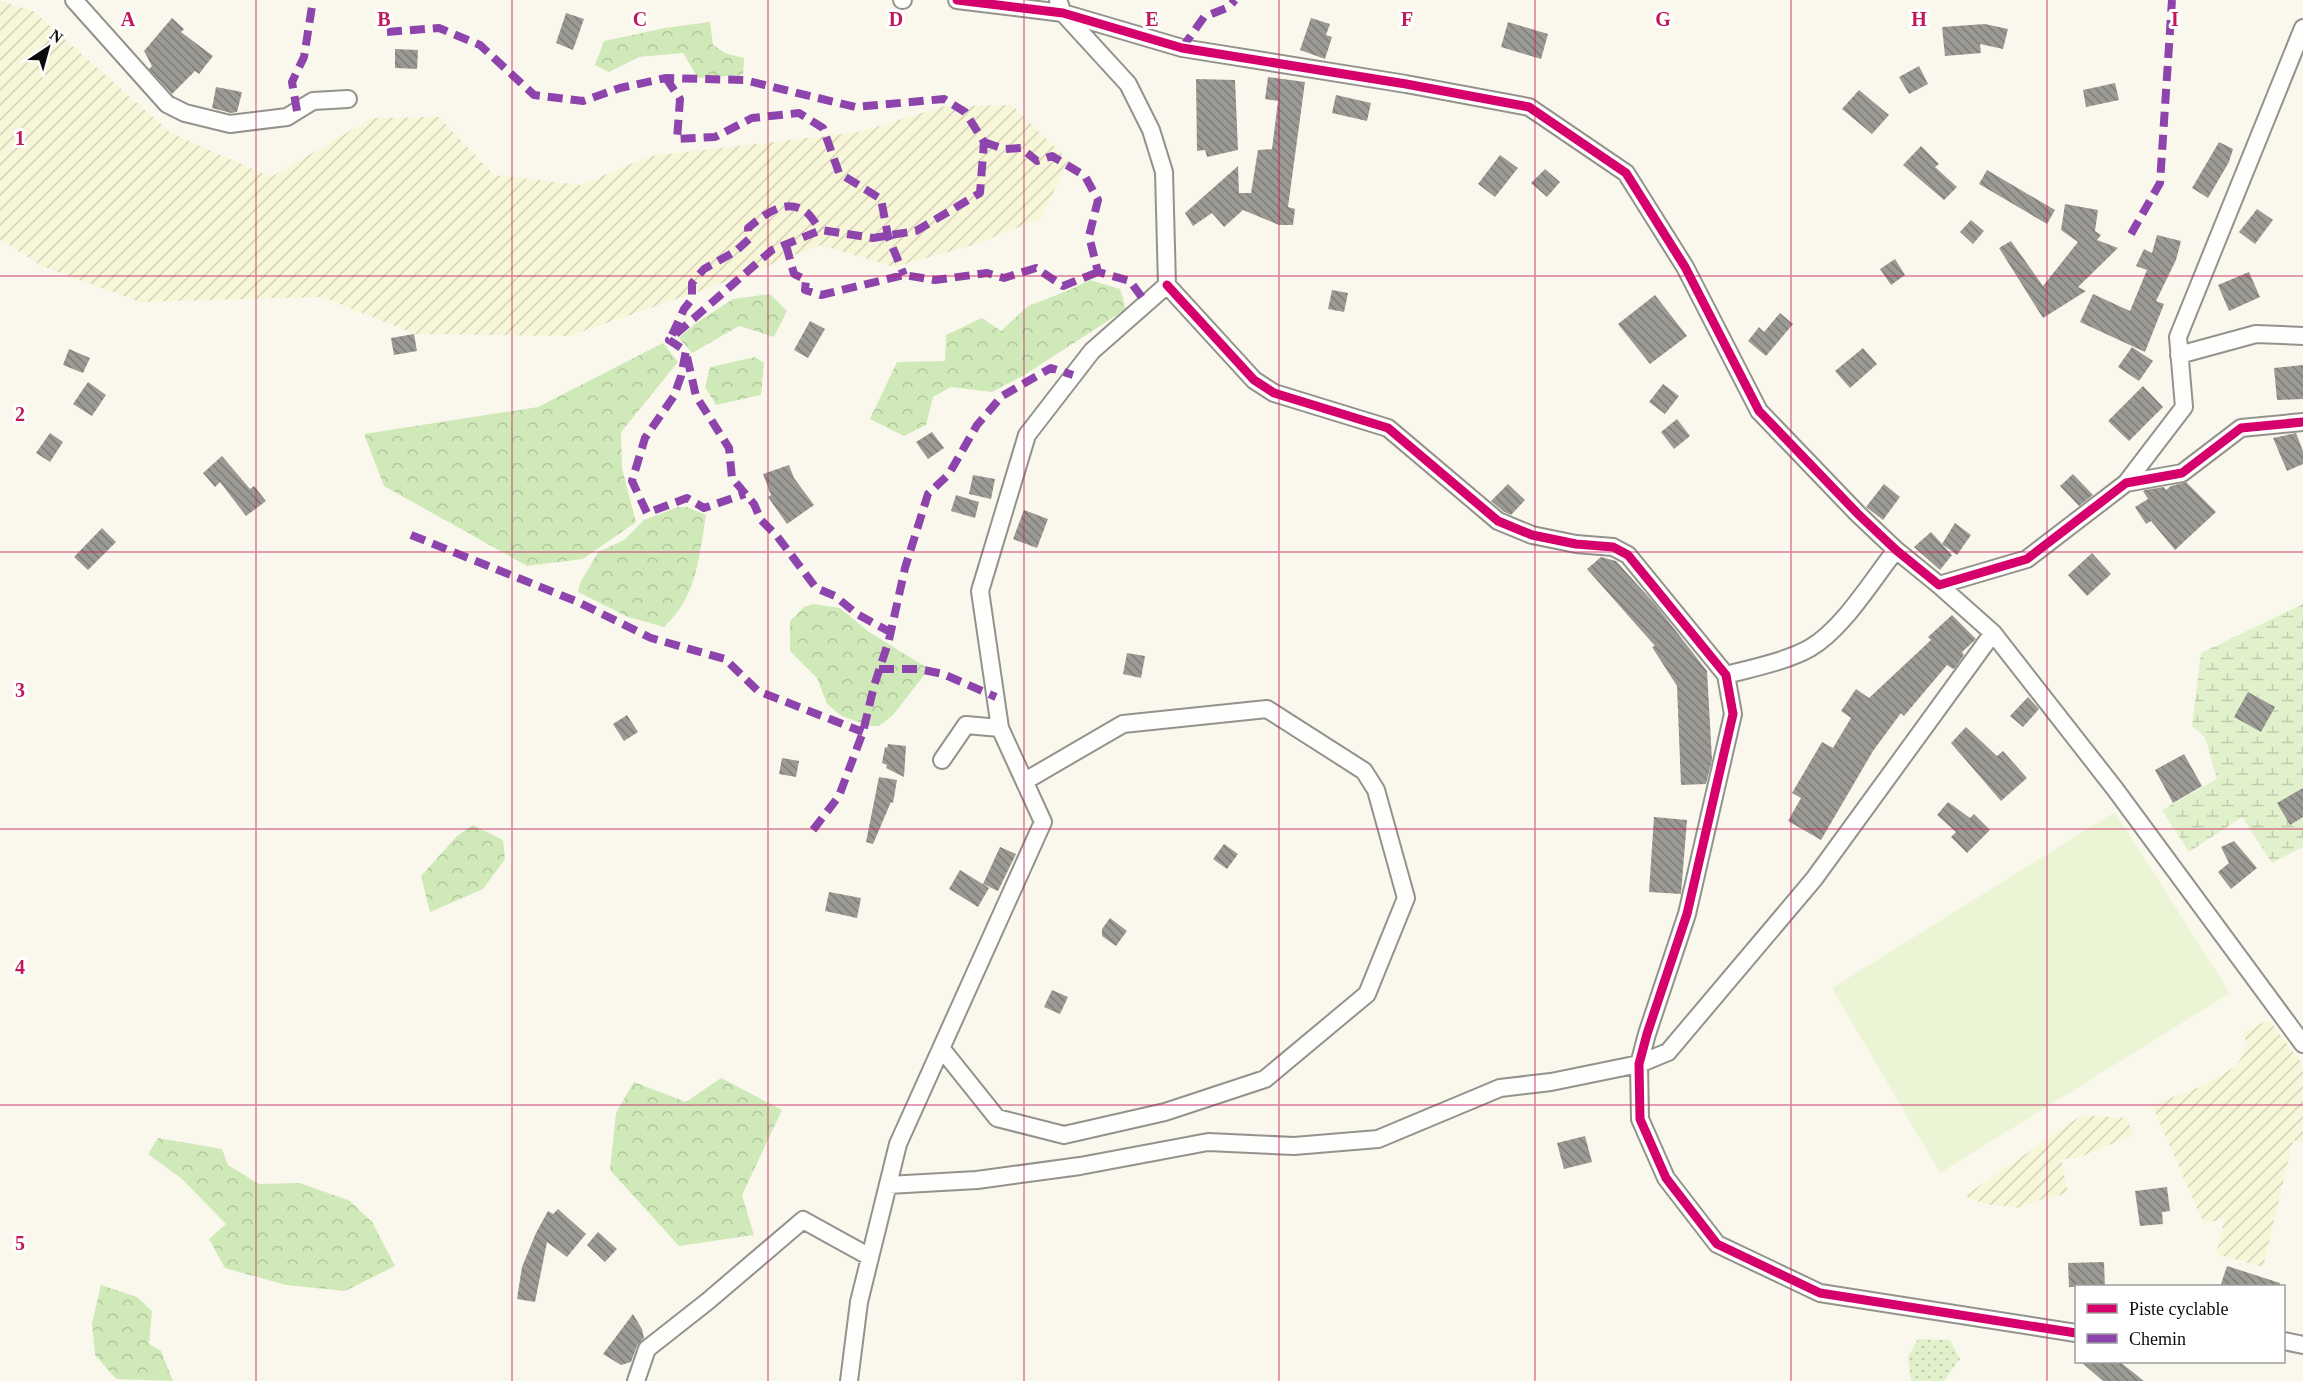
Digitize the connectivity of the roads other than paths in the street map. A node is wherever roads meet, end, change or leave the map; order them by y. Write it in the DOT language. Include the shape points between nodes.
graph roads {
  1 [pos="74,0"];
  2 [pos="957,0"];
  3 [pos="1060,6"];
  4 [pos="2303,28"];
  5 [pos="348,99"];
  6 [pos="1167,285"];
  7 [pos="2303,336"];
  8 [pos="2179,355"];
  9 [pos="2303,422"];
  10 [pos="2126,483"];
  11 [pos="1896,550"];
  12 [pos="1939,585"];
  13 [pos="1993,633"];
  14 [pos="1726,675"];
  15 [pos="1000,728"];
  16 [pos="942,760"];
  17 [pos="1025,781"];
  18 [pos="2303,1044"];
  19 [pos="941,1048"];
  20 [pos="1639,1064"];
  21 [pos="888,1185"];
  22 [pos="870,1257"];
  23 [pos="2075,1333"];
  24 [pos="2285,1341"];
  25 [pos="2303,1345"];
  26 [pos="636,1381"];
  27 [pos="849,1381"];
  1 -- 5 [label="street" via="167,104 185,113 231,124 287,117 313,101"];
  2 -- 3 [label="street"];
  3 -- 6 [label="street" via="1128,84 1151,130 1164,172"];
  3 -- 11 [label="street" via="1182,48 1529,107 1626,173 1685,267 1760,411"];
  4 -- 8 [label="street" via="2178,337"];
  6 -- 14 [label="street" via="1254,380 1274,393 1388,428 1498,521 1532,535 1613,547 1628,555"];
  6 -- 15 [label="street" via="1092,351 1027,435 980,591"];
  7 -- 8 [label="street" via="2256,334"];
  8 -- 10 [label="street" via="2184,408"];
  9 -- 10 [label="street" via="2241,428 2182,473"];
  10 -- 12 [label="street" via="2027,559"];
  11 -- 12 [label="street"];
  11 -- 14 [label="street" via="1843,620 1810,648"];
  12 -- 13 [label="street"];
  13 -- 18 [label="street" via="2115,789"];
  13 -- 20 [label="street" via="1814,879 1668,1052"];
  14 -- 20 [label="street" via="1733,714 1710,820 1686,914"];
  15 -- 16 [label="street" via="966,725"];
  15 -- 17 [label="street"];
  17 -- 19 [label="street" via="1043,822"];
  17 -- 19 [label="street" via="1124,724 1267,709 1364,771 1376,790 1406,898 1367,994 1266,1079 1166,1112 1064,1135 997,1118"];
  19 -- 21 [label="street" via="898,1144"];
  20 -- 21 [label="street" via="1500,1088 1378,1139 1294,1146 1208,1142 1000,1177"];
  20 -- 23 [label="street" via="1640,1119 1666,1178 1717,1244 1820,1293"];
  21 -- 22 [label="street"];
  22 -- 26 [label="street" via="803,1220 647,1349"];
  22 -- 27 [label="street" via="859,1302"];
  24 -- 25 [label="street"];
}
